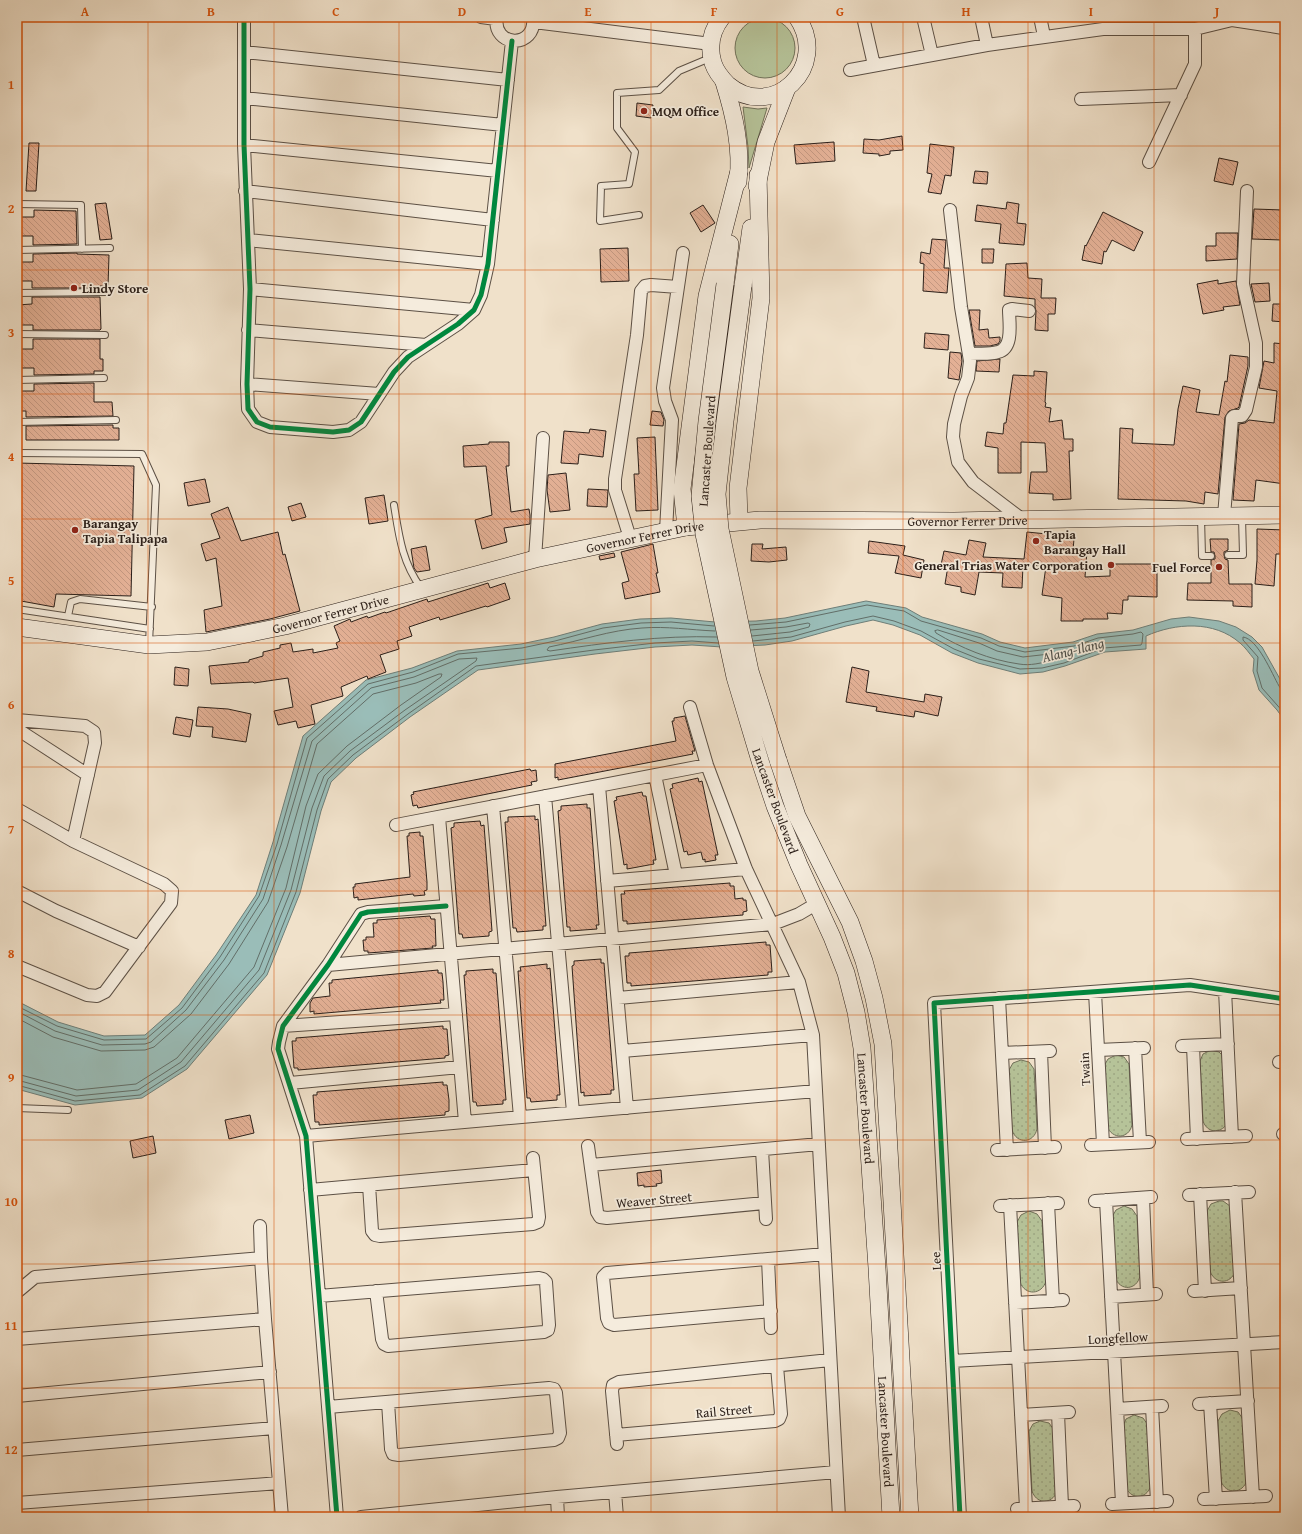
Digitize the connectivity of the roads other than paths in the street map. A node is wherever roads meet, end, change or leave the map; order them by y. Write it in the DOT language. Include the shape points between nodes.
graph roads {
  1 [pos="244,17"];
  2 [pos="481,17"];
  3 [pos="722,17"];
  4 [pos="798,17"];
  5 [pos="863,17"];
  6 [pos="923,17"];
  7 [pos="981,17"];
  8 [pos="1040,17"];
  9 [pos="496,18"];
  10 [pos="1232,18"];
  11 [pos="534,20"];
  12 [pos="1102,23"];
  13 [pos="1283,28"];
  14 [pos="1195,29"];
  15 [pos="1044,36"];
  16 [pos="512,41"];
  17 [pos="986,45"];
  18 [pos="711,51"];
  19 [pos="244,52"];
  20 [pos="932,55"];
  21 [pos="874,65"];
  22 [pos="850,70"];
  23 [pos="508,80"];
  24 [pos="724,82"];
  25 [pos="787,88"];
  26 [pos="1181,95"];
  27 [pos="244,98"];
  28 [pos="1081,99"];
  29 [pos="503,125"];
  30 [pos="244,145"];
  31 [pos="1149,162"];
  32 [pos="498,171"];
  33 [pos="739,171"];
  34 [pos="758,175"];
  35 [pos="245,191"];
  36 [pos="1247,191"];
  37 [pos="17,204"];
  38 [pos="950,210"];
  39 [pos="639,215"];
  40 [pos="493,220"];
  41 [pos="248,240"];
  42 [pos="110,248"];
  43 [pos="82,249"];
  44 [pos="17,250"];
  45 [pos="683,253"];
  46 [pos="488,264"];
  47 [pos="678,286"];
  48 [pos="250,289"];
  49 [pos="107,292"];
  50 [pos="17,293"];
  51 [pos="474,310"];
  52 [pos="1029,311"];
  53 [pos="248,330"];
  54 [pos="17,334"];
  55 [pos="105,335"];
  56 [pos="426,345"];
  57 [pos="969,354"];
  58 [pos="104,378"];
  59 [pos="17,380"];
  60 [pos="247,384"];
  61 [pos="379,394"];
  62 [pos="116,420"];
  63 [pos="17,422"];
  64 [pos="543,438"];
  65 [pos="17,453"];
  66 [pos="394,506"];
  67 [pos="1285,515"];
  68 [pos="1224,516"];
  69 [pos="1242,516"];
  70 [pos="1200,517"];
  71 [pos="1023,520"];
  72 [pos="739,521"];
  73 [pos="686,527"];
  74 [pos="666,531"];
  75 [pos="630,538"];
  76 [pos="1228,555"];
  77 [pos="1211,556"];
  78 [pos="535,559"];
  79 [pos="421,589"];
  80 [pos="152,607"];
  81 [pos="17,609"];
  82 [pos="68,616"];
  83 [pos="17,627"];
  84 [pos="149,637"];
  85 [pos="690,707"];
  86 [pos="17,720"];
  87 [pos="17,728"];
  88 [pos="707,765"];
  89 [pos="88,775"];
  90 [pos="655,775"];
  91 [pos="599,786"];
  92 [pos="545,796"];
  93 [pos="493,806"];
  94 [pos="17,810"];
  95 [pos="439,817"];
  96 [pos="396,825"];
  97 [pos="72,841"];
  98 [pos="746,869"];
  99 [pos="676,874"];
  100 [pos="607,880"];
  101 [pos="17,891"];
  102 [pos="816,904"];
  103 [pos="446,906"];
  104 [pos="772,924"];
  105 [pos="612,939"];
  106 [pos="558,944"];
  107 [pos="139,947"];
  108 [pos="506,949"];
  109 [pos="451,954"];
  110 [pos="328,965"];
  111 [pos="17,966"];
  112 [pos="799,982"];
  113 [pos="1225,990"];
  114 [pos="1095,992"];
  115 [pos="618,998"];
  116 [pos="999,998"];
  117 [pos="1285,999"];
  118 [pos="456,1014"];
  119 [pos="283,1026"];
  120 [pos="813,1035"];
  121 [pos="1228,1044"];
  122 [pos="1098,1050"];
  123 [pos="622,1051"];
  124 [pos="1002,1053"];
  125 [pos="460,1067"];
  126 [pos="290,1082"];
  127 [pos="816,1091"];
  128 [pos="17,1108"];
  129 [pos="627,1108"];
  130 [pos="68,1110"];
  131 [pos="573,1112"];
  132 [pos="520,1117"];
  133 [pos="465,1122"];
  134 [pos="306,1136"];
  135 [pos="1246,1136"];
  136 [pos="1232,1137"];
  137 [pos="819,1144"];
  138 [pos="588,1146"];
  139 [pos="762,1150"];
  140 [pos="591,1165"];
  141 [pos="369,1185"];
  142 [pos="310,1190"];
  143 [pos="1235,1192"];
  144 [pos="1249,1192"];
  145 [pos="765,1204"];
  146 [pos="766,1219"];
  147 [pos="260,1226"];
  148 [pos="825,1254"];
  149 [pos="261,1258"];
  150 [pos="768,1259"];
  151 [pos="1241,1288"];
  152 [pos="376,1291"];
  153 [pos="17,1292"];
  154 [pos="319,1296"];
  155 [pos="1111,1297"];
  156 [pos="1015,1303"];
  157 [pos="770,1311"];
  158 [pos="265,1319"];
  159 [pos="771,1328"];
  160 [pos="17,1339"];
  161 [pos="1285,1342"];
  162 [pos="1244,1344"];
  163 [pos="1114,1352"];
  164 [pos="1018,1357"];
  165 [pos="830,1360"];
  166 [pos="952,1361"];
  167 [pos="778,1366"];
  168 [pos="270,1372"];
  169 [pos="17,1396"];
  170 [pos="1248,1401"];
  171 [pos="388,1402"];
  172 [pos="328,1407"];
  173 [pos="1117,1409"];
  174 [pos="1021,1415"];
  175 [pos="274,1428"];
  176 [pos="17,1450"];
  177 [pos="836,1472"];
  178 [pos="279,1483"];
  179 [pos="615,1492"];
  180 [pos="1266,1496"];
  181 [pos="556,1497"];
  182 [pos="1253,1497"];
  183 [pos="1204,1499"];
  184 [pos="1216,1499"];
  185 [pos="17,1503"];
  186 [pos="450,1513"];
  187 [pos="282,1517"];
  188 [pos="337,1517"];
  189 [pos="361,1517"];
  190 [pos="558,1517"];
  191 [pos="617,1517"];
  192 [pos="839,1517"];
  193 [pos="891,1517"];
  194 [pos="910,1517"];
  195 [pos="960,1517"];
  1 -- 19 [label="street"];
  2 -- 9 [label="street"];
  3 -- 18 [label="main road" via="714,30"];
  4 -- 25 [label="main road" via="806,32 808,51 804,68"];
  5 -- 21 [label="street"];
  6 -- 20 [label="street"];
  7 -- 17 [label="street"];
  8 -- 15 [label="street"];
  9 -- 16 [label="street" via="498,30 506,39"];
  10 -- 13 [label="street"];
  10 -- 14 [label="street"];
  11 -- 16 [label="street" via="533,28 527,36"];
  11 -- 18 [label="street"];
  12 -- 14 [label="street"];
  12 -- 15 [label="street"];
  14 -- 26 [label="street" via="1195,64"];
  15 -- 17 [label="street"];
  16 -- 23 [label="street"];
  17 -- 20 [label="street"];
  18 -- 24 [label="main road" via="714,66"];
  18 -- 39 [label="lane" via="679,71 659,90 616,93 617,128 635,152 629,184 601,186 600,221"];
  19 -- 23 [label="street"];
  19 -- 27 [label="street"];
  20 -- 21 [label="street"];
  21 -- 22 [label="street"];
  23 -- 29 [label="street"];
  24 -- 25 [label="main road" via="739,92 756,96 772,95"];
  24 -- 33 [label="main road, Lancaster Boulevard" via="738,143"];
  25 -- 34 [label="main road, Lancaster Boulevard" via="766,142"];
  26 -- 28 [label="street"];
  26 -- 31 [label="street"];
  27 -- 29 [label="street"];
  27 -- 30 [label="street"];
  29 -- 32 [label="street"];
  30 -- 32 [label="street"];
  30 -- 35 [label="street"];
  32 -- 40 [label="street"];
  33 -- 73 [label="main road" via="707,296 682,489"];
  33 -- 102 [label="main road, Lancaster Boulevard, bridge" via="700,496 704,534 735,677 775,806"];
  34 -- 72 [label="main road" via="761,298 738,488"];
  34 -- 194 [label="main road, Lancaster Boulevard, bridge" via="717,494 720,529 750,671 778,760 797,816 850,922 864,961 883,1044"];
  35 -- 40 [label="street"];
  35 -- 41 [label="street"];
  36 -- 68 [label="street" via="1244,284 1256,343 1256,367 1246,410 1242,416 1232,418"];
  37 -- 43 [label="lane" via="81,205"];
  38 -- 57 [label="street"];
  40 -- 46 [label="street"];
  41 -- 46 [label="street"];
  41 -- 48 [label="street"];
  42 -- 43 [label="lane"];
  43 -- 44 [label="lane"];
  45 -- 47 [label="street"];
  46 -- 51 [label="street"];
  47 -- 74 [label="street" via="663,388 672,420"];
  47 -- 75 [label="street" via="651,285 641,291 637,335 615,480"];
  48 -- 51 [label="street"];
  48 -- 53 [label="street"];
  49 -- 50 [label="lane"];
  51 -- 56 [label="street"];
  52 -- 57 [label="street" via="1012,308 1010,310 1009,338 1005,348 998,352"];
  53 -- 56 [label="street"];
  53 -- 60 [label="street"];
  54 -- 55 [label="lane"];
  56 -- 61 [label="street" via="394,372"];
  57 -- 71 [label="street" via="968,378 954,424 953,437 958,462 973,482"];
  58 -- 59 [label="lane"];
  60 -- 61 [label="street"];
  60 -- 61 [label="street" via="248,409 257,422 270,427 333,432 349,430 361,422"];
  62 -- 63 [label="lane"];
  64 -- 78 [label="street"];
  65 -- 80 [label="lane" via="142,454 156,485"];
  66 -- 79 [label="lane" via="405,560"];
  67 -- 69 [label="main road, Governor Ferrer Drive"];
  68 -- 69 [label="main road, Governor Ferrer Drive"];
  68 -- 70 [label="main road, Governor Ferrer Drive"];
  69 -- 76 [label="lane" via="1243,555"];
  70 -- 71 [label="main road, Governor Ferrer Drive"];
  70 -- 77 [label="lane" via="1202,556"];
  71 -- 72 [label="main road, Governor Ferrer Drive"];
  72 -- 73 [label="main road, Governor Ferrer Drive"];
  73 -- 74 [label="main road, Governor Ferrer Drive"];
  74 -- 75 [label="main road, Governor Ferrer Drive"];
  75 -- 78 [label="main road, Governor Ferrer Drive"];
  78 -- 79 [label="main road, Governor Ferrer Drive"];
  79 -- 84 [label="main road, Governor Ferrer Drive" via="285,626 207,642"];
  80 -- 82 [label="lane" via="80,599 71,602"];
  80 -- 84 [label="lane"];
  81 -- 82 [label="lane"];
  82 -- 84 [label="lane"];
  83 -- 84 [label="main road, Governor Ferrer Drive"];
  85 -- 88 [label="street"];
  86 -- 89 [label="street" via="85,726 94,732 95,743"];
  87 -- 89 [label="street"];
  88 -- 90 [label="street"];
  88 -- 98 [label="street"];
  89 -- 97 [label="street"];
  90 -- 91 [label="street"];
  90 -- 99 [label="street"];
  91 -- 92 [label="street"];
  91 -- 100 [label="street"];
  92 -- 93 [label="street"];
  92 -- 106 [label="street"];
  93 -- 95 [label="street"];
  93 -- 108 [label="street"];
  94 -- 97 [label="street"];
  95 -- 96 [label="street"];
  95 -- 103 [label="street"];
  97 -- 107 [label="street" via="164,884 172,891 171,903"];
  98 -- 99 [label="street"];
  98 -- 104 [label="street"];
  99 -- 100 [label="street"];
  100 -- 105 [label="street"];
  101 -- 107 [label="street"];
  102 -- 104 [label="street" via="799,914"];
  102 -- 193 [label="main road, Lancaster Boulevard" via="846,973 862,1048"];
  103 -- 109 [label="street"];
  103 -- 110 [label="street" via="361,914"];
  104 -- 105 [label="street"];
  104 -- 112 [label="street"];
  105 -- 106 [label="street"];
  105 -- 115 [label="street"];
  106 -- 108 [label="street"];
  106 -- 131 [label="street"];
  107 -- 111 [label="street" via="105,992 97,996 87,995"];
  108 -- 109 [label="street"];
  108 -- 132 [label="street"];
  109 -- 110 [label="street"];
  109 -- 118 [label="street"];
  110 -- 119 [label="street"];
  112 -- 115 [label="street"];
  112 -- 120 [label="street"];
  113 -- 114 [label="street" via="1190,985"];
  113 -- 117 [label="street"];
  113 -- 121 [label="street"];
  114 -- 116 [label="street"];
  114 -- 122 [label="street, Twain"];
  115 -- 123 [label="street"];
  116 -- 124 [label="street"];
  116 -- 166 [label="street, Lee" via="934,1003"];
  118 -- 119 [label="street"];
  118 -- 125 [label="street"];
  119 -- 126 [label="street" via="278,1049"];
  120 -- 123 [label="street"];
  120 -- 127 [label="street"];
  121 -- 136 [label="street"];
  121 -- 136 [label="street" via="1188,1046 1192,1139"];
  122 -- 122 [label="street, Twain" via="1097,1145 1144,1142 1140,1048"];
  123 -- 129 [label="street"];
  124 -- 124 [label="street" via="1002,1150 1050,1147 1046,1051"];
  125 -- 126 [label="street"];
  125 -- 133 [label="street"];
  126 -- 134 [label="street"];
  127 -- 129 [label="street"];
  127 -- 137 [label="street"];
  128 -- 130 [label="lane"];
  129 -- 131 [label="street"];
  131 -- 132 [label="street"];
  132 -- 133 [label="street"];
  133 -- 134 [label="street"];
  134 -- 142 [label="street"];
  135 -- 136 [label="street"];
  137 -- 139 [label="street"];
  137 -- 148 [label="street"];
  138 -- 140 [label="street, Weaver Street"];
  139 -- 140 [label="street"];
  139 -- 145 [label="street"];
  140 -- 145 [label="street, Weaver Street" via="597,1212 600,1217"];
  141 -- 141 [label="street" via="534,1164 538,1222 375,1235 372,1231"];
  141 -- 142 [label="street"];
  142 -- 154 [label="street"];
  143 -- 144 [label="street"];
  143 -- 151 [label="street"];
  143 -- 151 [label="street" via="1195,1195 1199,1291"];
  145 -- 146 [label="street"];
  147 -- 149 [label="street"];
  148 -- 150 [label="street"];
  148 -- 165 [label="street"];
  149 -- 153 [label="street" via="35,1277"];
  149 -- 158 [label="street"];
  150 -- 157 [label="street"];
  150 -- 157 [label="street" via="607,1273 603,1277 603,1283 607,1318 609,1323 614,1325"];
  151 -- 162 [label="street"];
  152 -- 152 [label="street" via="539,1278 546,1282 548,1330 388,1346 382,1339"];
  152 -- 154 [label="street"];
  154 -- 172 [label="street"];
  155 -- 155 [label="street" via="1100,1200 1147,1197 1152,1294"];
  155 -- 163 [label="street"];
  156 -- 156 [label="street" via="1005,1206 1053,1203 1058,1300"];
  156 -- 164 [label="street"];
  157 -- 159 [label="street"];
  158 -- 160 [label="street"];
  158 -- 168 [label="street"];
  161 -- 162 [label="street, Longfellow"];
  162 -- 163 [label="street, Longfellow"];
  162 -- 170 [label="street"];
  163 -- 164 [label="street, Longfellow"];
  163 -- 173 [label="street"];
  164 -- 166 [label="street, Longfellow"];
  164 -- 174 [label="street"];
  165 -- 167 [label="street, Rail Street"];
  165 -- 177 [label="street"];
  166 -- 195 [label="street, Lee"];
  167 -- 167 [label="street, Rail Street" via="614,1384 612,1391 616,1440 780,1419 782,1414"];
  168 -- 169 [label="street"];
  168 -- 175 [label="street"];
  170 -- 182 [label="street"];
  170 -- 184 [label="street" via="1205,1404"];
  171 -- 171 [label="street" via="549,1388 554,1389 556,1394 560,1433 554,1440 393,1454"];
  171 -- 172 [label="street"];
  172 -- 188 [label="street"];
  173 -- 173 [label="street" via="1117,1504 1162,1501 1157,1407"];
  174 -- 174 [label="street" via="1022,1508 1068,1506 1064,1412"];
  175 -- 176 [label="street"];
  175 -- 178 [label="street"];
  177 -- 179 [label="street"];
  177 -- 192 [label="street"];
  178 -- 185 [label="street"];
  178 -- 187 [label="street"];
  179 -- 181 [label="street"];
  179 -- 191 [label="street"];
  180 -- 182 [label="street"];
  181 -- 186 [label="street"];
  181 -- 190 [label="street"];
  182 -- 184 [label="street"];
  183 -- 184 [label="street"];
  186 -- 189 [label="street"];
}
